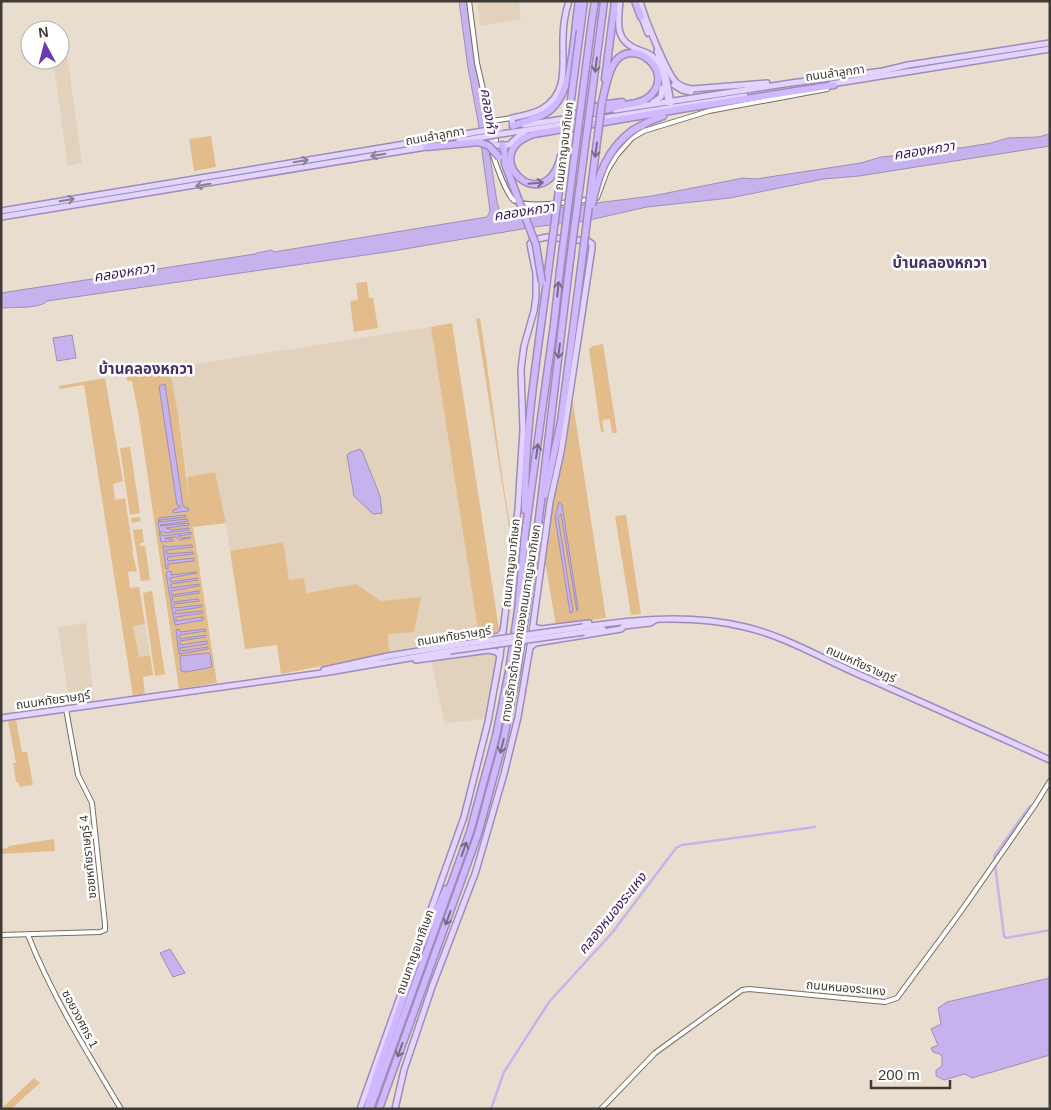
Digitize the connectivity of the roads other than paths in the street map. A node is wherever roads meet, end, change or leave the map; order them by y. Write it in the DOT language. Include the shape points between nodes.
graph roads {
  1 [pos="469,1"];
  2 [pos="569,1"];
  3 [pos="579,1"];
  4 [pos="584,1"];
  5 [pos="595,1"];
  6 [pos="604,1"];
  7 [pos="615,1"];
  8 [pos="620,1"];
  9 [pos="639,3"];
  10 [pos="641,17"];
  11 [pos="1050,44"];
  12 [pos="1050,49"];
  13 [pos="658,53"];
  14 [pos="663,79"];
  15 [pos="767,84"];
  16 [pos="782,84"];
  17 [pos="837,84"];
  18 [pos="667,87"];
  19 [pos="649,96"];
  20 [pos="698,100"];
  21 [pos="745,100"];
  22 [pos="602,102"];
  23 [pos="756,103"];
  24 [pos="670,104"];
  25 [pos="708,105"];
  26 [pos="662,108"];
  27 [pos="618,110"];
  28 [pos="594,113"];
  29 [pos="512,118"];
  30 [pos="566,118"];
  31 [pos="492,121"];
  32 [pos="514,126"];
  33 [pos="534,129"];
  34 [pos="558,130"];
  35 [pos="501,131"];
  36 [pos="565,137"];
  37 [pos="495,144"];
  38 [pos="426,147"];
  39 [pos="510,179"];
  40 [pos="1,211"];
  41 [pos="1,217"];
  42 [pos="588,244"];
  43 [pos="541,314"];
  44 [pos="538,526"];
  45 [pos="525,534"];
  46 [pos="626,623"];
  47 [pos="533,627"];
  48 [pos="546,628"];
  49 [pos="503,631"];
  50 [pos="547,641"];
  51 [pos="530,647"];
  52 [pos="500,656"];
  53 [pos="388,659"];
  54 [pos="66,709"];
  55 [pos="1,718"];
  56 [pos="1050,760"];
  57 [pos="1050,782"];
  58 [pos="458,866"];
  59 [pos="1,935"];
  60 [pos="28,935"];
  61 [pos="413,989"];
  62 [pos="399,1011"];
  63 [pos="390,1080"];
  64 [pos="121,1109"];
  65 [pos="360,1109"];
  66 [pos="368,1109"];
  67 [pos="379,1109"];
  68 [pos="384,1109"];
  69 [pos="395,1109"];
  70 [pos="601,1109"];
  1 -- 31 [label="street" via="477,63"];
  2 -- 29 [label="main road" via="563,34 564,68 558,90 544,108"];
  3 -- 32 [label="highway" via="564,91 546,113"];
  4 -- 36 [label="highway, bridge"];
  45 -- 5 [label="highway, ถนนกาญจนาภิเษก, one-way, bridge"];
  6 -- 44 [label="highway, ถนนกาญจนาภิเษก, one-way, bridge"];
  7 -- 22 [label="highway"];
  8 -- 14 [label="main road" via="619,30 623,39 629,46 656,60"];
  9 -- 10 [label="highway"];
  9 -- 15 [label="main road" via="672,76 680,85 694,89"];
  10 -- 13 [label="main road"];
  11 -- 16 [label="main road, ถนนลำลูกกา"];
  12 -- 17 [label="main road, ถนนลำลูกกา"];
  13 -- 15 [label="main road" via="671,80 685,91"];
  13 -- 18 [label="main road"];
  14 -- 18 [label="main road"];
  14 -- 27 [label="main road" via="662,94 658,100"];
  15 -- 16 [label="main road"];
  16 -- 20 [label="main road, ถนนลำลูกกา"];
  17 -- 20 [label="main road, ถนนลำลูกกา"];
  17 -- 21 [label="highway"];
  17 -- 23 [label="street" via="828,89"];
  18 -- 24 [label="main road"];
  19 -- 22 [label="highway" via="656,87 656,67 649,58 630,54 616,61"];
  19 -- 28 [label="highway" via="640,102"];
  19 -- 30 [label="highway" via="597,105"];
  20 -- 24 [label="main road, ถนนลำลูกกา"];
  21 -- 23 [label="highway"];
  21 -- 25 [label="highway"];
  22 -- 42 [label="highway, one-way, bridge" via="585,228"];
  23 -- 37 [label="street" via="709,111 639,133 612,162 597,198 564,204 517,202 510,196 497,165"];
  24 -- 26 [label="main road, ถนนลำลูกกา"];
  24 -- 27 [label="main road, ถนนลำลูกกา"];
  25 -- 34 [label="highway"];
  25 -- 42 [label="highway, bridge" via="657,118 634,130 614,149 599,175"];
  26 -- 33 [label="main road, ถนนลำลูกกา"];
  26 -- 34 [label="highway"];
  27 -- 28 [label="main road, ถนนลำลูกกา"];
  28 -- 30 [label="main road, ถนนลำลูกกา"];
  29 -- 31 [label="street"];
  29 -- 32 [label="main road"];
  30 -- 32 [label="main road, ถนนลำลูกกา"];
  31 -- 37 [label="street" via="490,125"];
  32 -- 35 [label="main road, ถนนลำลูกกา"];
  33 -- 35 [label="main road, ถนนลำลูกกา"];
  33 -- 37 [label="main road" via="522,133 509,145"];
  34 -- 36 [label="highway, one-way, bridge" via="524,138 517,144 512,151 510,165 516,176 527,183 539,184 548,180 556,171"];
  35 -- 37 [label="main road" via="510,136 511,141"];
  35 -- 38 [label="main road, ถนนลำลูกกา, bridge"];
  40 -- 35 [label="main road, ถนนลำลูกกา, one-way, bridge" via="465,134"];
  36 -- 43 [label="highway, bridge"];
  37 -- 39 [label="highway" via="504,148"];
  38 -- 39 [label="highway, bridge" via="479,142 492,148 499,156"];
  38 -- 41 [label="main road, ถนนลำลูกกา, one-way"];
  39 -- 43 [label="highway, bridge" via="536,245 542,282"];
  42 -- 44 [label="highway, bridge" via="581,268 561,421"];
  42 -- 47 [label="main road, ทางบริการด้านนอกของถนนกาญจนาภิเษก" via="561,452 550,502"];
  42 -- 49 [label="main road" via="559,238 537,238 530,244 536,274 535,304 520,369 524,430"];
  43 -- 45 [label="highway" via="530,419"];
  44 -- 63 [label="highway, ถนนกาญจนาภิเษก, one-way" via="517,672 496,771 478,834"];
  58 -- 45 [label="highway, ถนนกาญจนาภิเษก, one-way" via="479,803 501,712 518,610"];
  46 -- 48 [label="main road" via="609,620"];
  46 -- 50 [label="main road" via="621,630"];
  46 -- 53 [label="main road, ถนนหทัยราษฎร์, bridge"];
  46 -- 56 [label="main road, ถนนหทัยราษฎร์" via="702,620 743,626 775,636"];
  47 -- 48 [label="main road"];
  47 -- 51 [label="main road, ทางบริการด้านนอกของถนนกาญจนาภิเษก"];
  48 -- 50 [label="main road" via="543,636"];
  49 -- 52 [label="main road"];
  49 -- 53 [label="main road" via="500,636 412,649"];
  50 -- 51 [label="main road"];
  51 -- 69 [label="main road, ทางบริการด้านนอกของถนนกาญจนาภิเษก" via="518,716 476,871 416,1033"];
  52 -- 53 [label="main road" via="489,650 434,658"];
  52 -- 65 [label="main road" via="488,722 464,817"];
  53 -- 54 [label="main road, ถนนหทัยราษฎร์"];
  54 -- 55 [label="main road, ถนนหทัยราษฎร์"];
  54 -- 60 [label="street, ซอยหทัยราษฎร์ 4" via="78,775 92,803 105,930"];
  57 -- 70 [label="street, ถนนหนองระแหง" via="894,1000 885,1002 742,990 655,1052"];
  58 -- 61 [label="highway, ถนนกาญจนาภิเษก"];
  58 -- 62 [label="highway" via="437,907"];
  59 -- 60 [label="street"];
  60 -- 64 [label="street, ซอยวงศกร 1" via="65,1013"];
  61 -- 62 [label="highway"];
  61 -- 66 [label="highway, ถนนกาญจนาภิเษก"];
  62 -- 66 [label="highway"];
  63 -- 67 [label="highway, ถนนกาญจนาภิเษก"];
  63 -- 68 [label="highway"];
}
